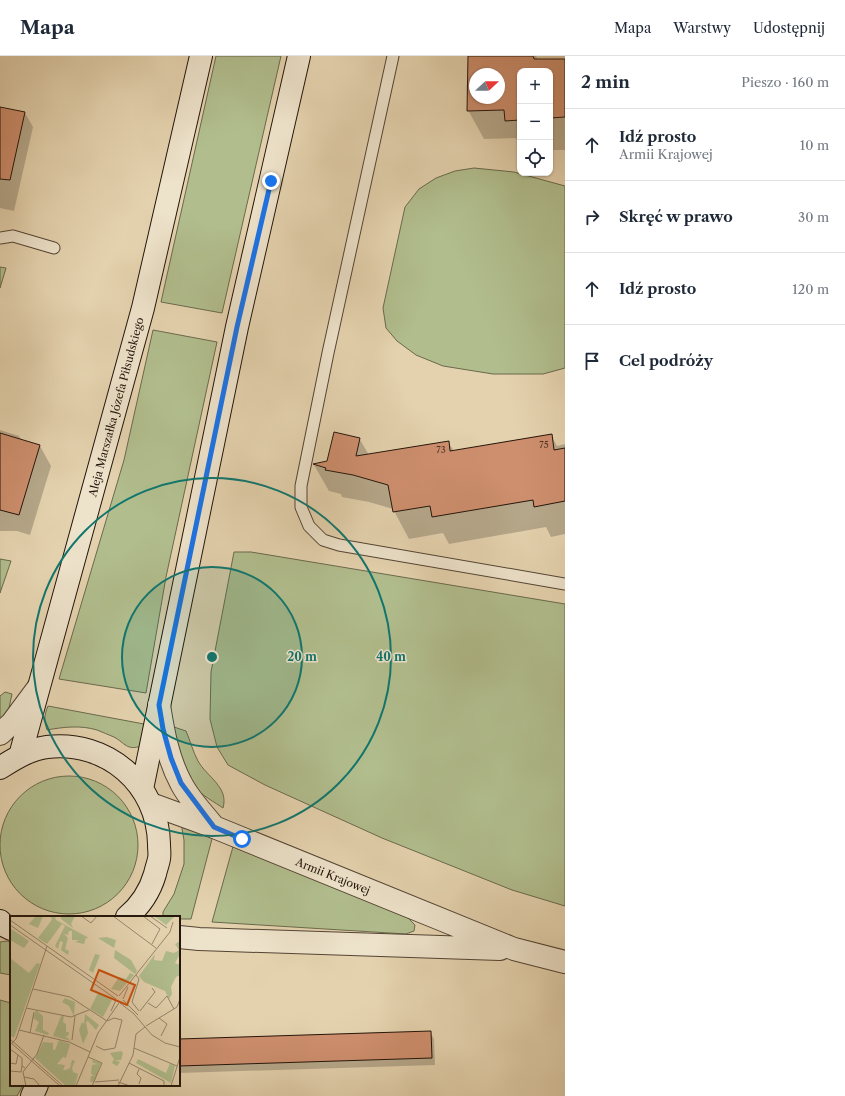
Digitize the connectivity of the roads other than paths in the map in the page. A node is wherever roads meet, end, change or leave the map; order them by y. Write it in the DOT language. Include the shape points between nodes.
graph roads {
  1 [pos="201,56"];
  2 [pos="299,56"];
  3 [pos="392,56"];
  4 [pos="0,238"];
  5 [pos="54,248"];
  6 [pos="565,584"];
  7 [pos="41,683"];
  8 [pos="159,705"];
  9 [pos="0,734"];
  10 [pos="20,756"];
  11 [pos="0,768"];
  12 [pos="147,796"];
  13 [pos="214,827"];
  14 [pos="128,916"];
  15 [pos="0,921"];
  16 [pos="10,928"];
  17 [pos="186,940"];
  18 [pos="514,949"];
  19 [pos="565,962"];
  20 [pos="37,1086"];
  21 [pos="32,1096"];
  1 -- 7 [label="main road, Aleja Marszałka Józefa Piłsudskiego" via="143,308"];
  2 -- 8 [label="main road" via="237,327"];
  3 -- 6 [label="lane" via="301,486 301,507 309,526 323,540 339,545"];
  4 -- 5 [label="lane" via="13,236"];
  7 -- 9 [label="main road" via="12,723"];
  7 -- 10 [label="main road, Aleja Marszałka Józefa Piłsudskiego"];
  8 -- 12 [label="main road"];
  8 -- 13 [label="main road" via="171,758 181,783"];
  10 -- 11 [label="main road"];
  10 -- 12 [label="main road" via="46,747 74,747 101,754 124,768"];
  12 -- 13 [label="main road, Armii Krajowej"];
  12 -- 14 [label="main road" via="159,831 159,859 151,887"];
  13 -- 18 [label="main road, Armii Krajowej"];
  15 -- 16 [label="main road"];
  17 -- 18 [label="main road, Armii Krajowej"];
  18 -- 19 [label="main road, Armii Krajowej"];
  20 -- 21 [label="main road"];
}
